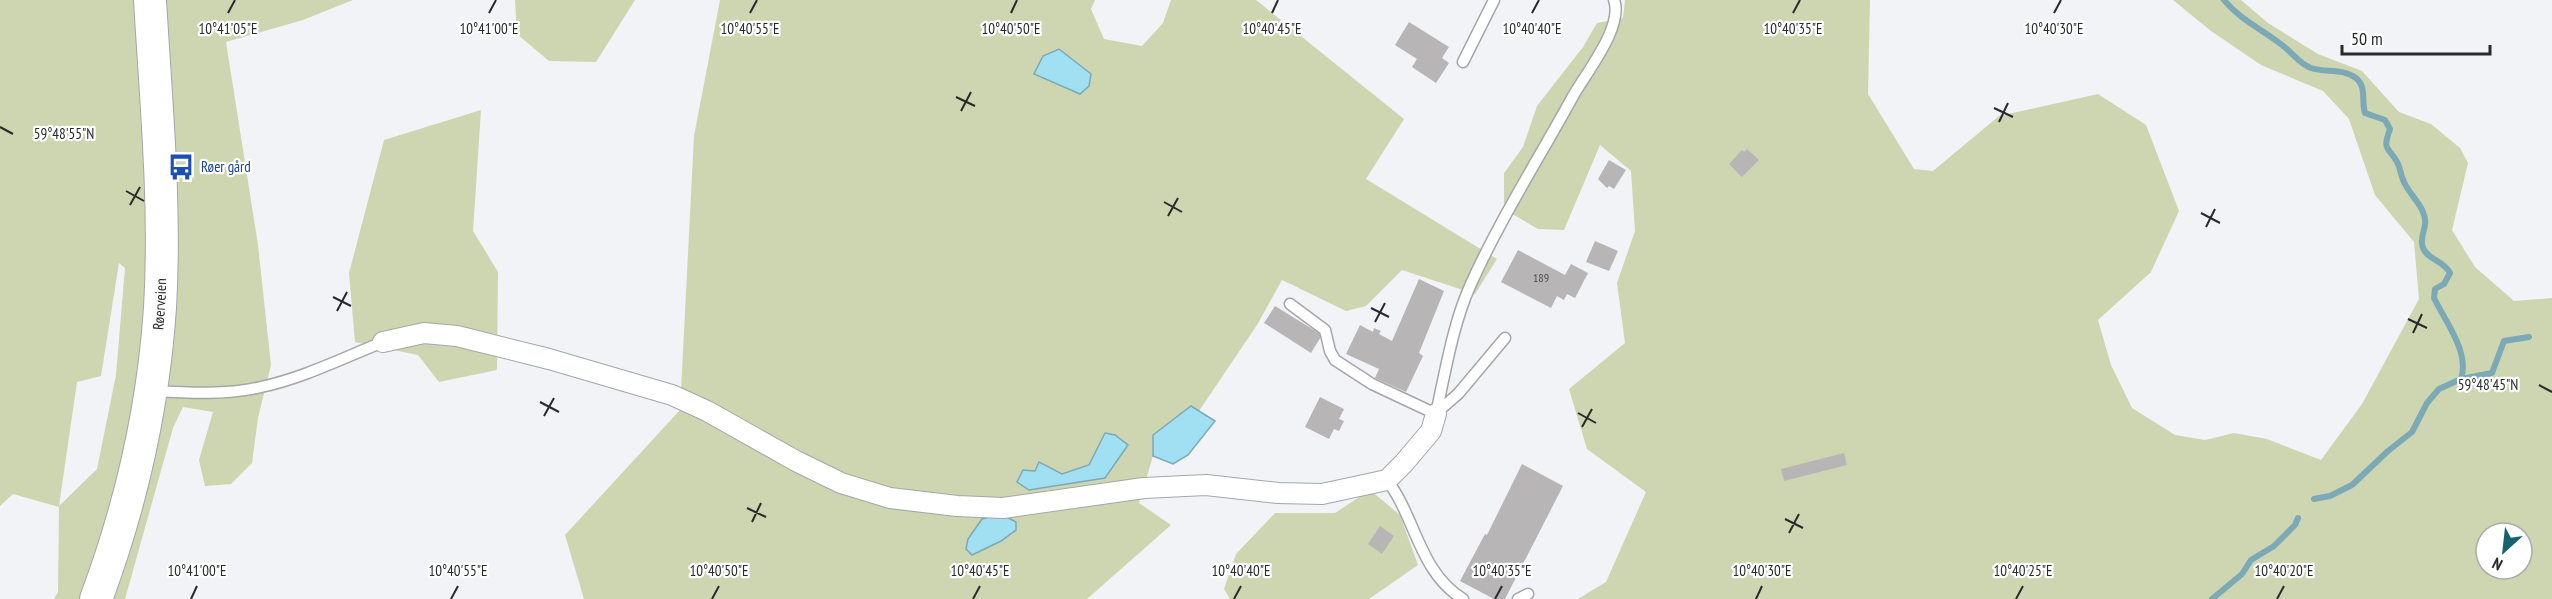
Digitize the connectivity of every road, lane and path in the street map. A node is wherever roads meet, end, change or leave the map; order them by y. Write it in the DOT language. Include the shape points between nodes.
graph roads {
  1 [pos="150,0"];
  2 [pos="1494,0"];
  3 [pos="1614,0"];
  4 [pos="1463,62"];
  5 [pos="1290,304"];
  6 [pos="1505,338"];
  7 [pos="383,342"];
  8 [pos="151,390"];
  9 [pos="1436,414"];
  10 [pos="1387,480"];
  11 [pos="96,599"];
  12 [pos="1463,599"];
  1 -- 8 [label="main road, Røerveien" via="161,254"];
  2 -- 4 [label="lane"];
  3 -- 9 [label="lane" via="1615,23 1469,287"];
  5 -- 9 [label="lane" via="1325,330 1335,360 1372,384"];
  6 -- 9 [label="lane"];
  7 -- 8 [label="lane" via="258,388"];
  7 -- 10 [label="street" via="424,333 457,336 672,395 841,483 890,498 1003,508 1144,488 1206,485 1322,494"];
  8 -- 11 [label="main road, Røerveien" via="127,511"];
  9 -- 10 [label="street" via="1431,431"];
  10 -- 12 [label="lane" via="1434,573"];
}
